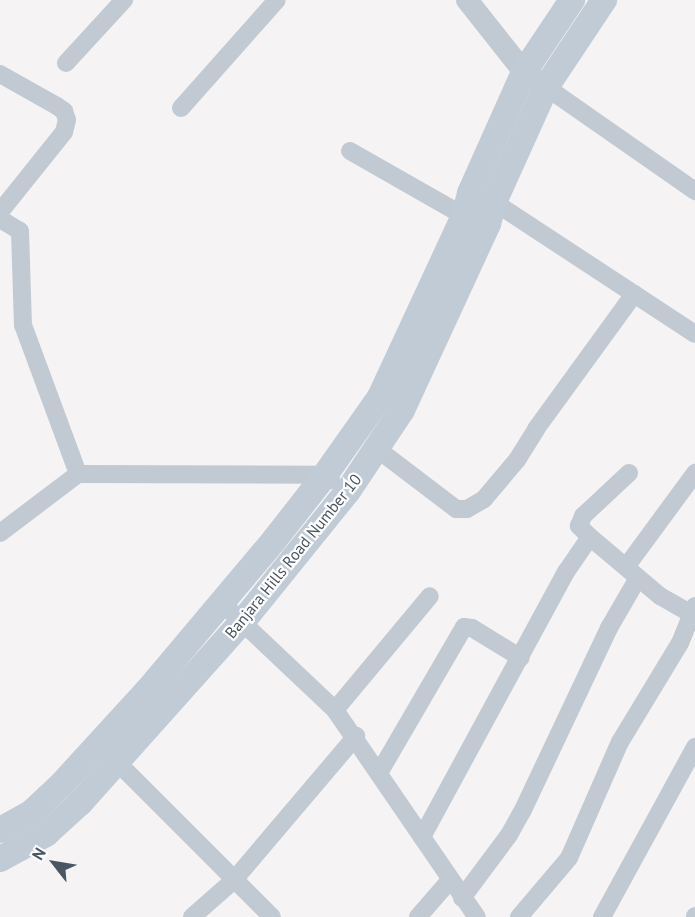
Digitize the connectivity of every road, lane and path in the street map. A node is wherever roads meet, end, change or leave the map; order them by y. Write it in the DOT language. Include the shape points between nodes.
graph roads {
  1 [pos="124,0"];
  2 [pos="277,0"];
  3 [pos="467,0"];
  4 [pos="572,0"];
  5 [pos="604,0"];
  6 [pos="66,63"];
  7 [pos="524,72"];
  8 [pos="0,74"];
  9 [pos="546,87"];
  10 [pos="181,108"];
  11 [pos="350,151"];
  12 [pos="692,184"];
  13 [pos="494,202"];
  14 [pos="0,212"];
  15 [pos="464,216"];
  16 [pos="0,219"];
  17 [pos="634,294"];
  18 [pos="695,334"];
  19 [pos="376,448"];
  20 [pos="629,473"];
  21 [pos="695,473"];
  22 [pos="78,474"];
  23 [pos="325,475"];
  24 [pos="348,491"];
  25 [pos="0,533"];
  26 [pos="590,537"];
  27 [pos="632,572"];
  28 [pos="430,596"];
  29 [pos="223,604"];
  30 [pos="694,612"];
  31 [pos="243,621"];
  32 [pos="521,658"];
  33 [pos="335,710"];
  34 [pos="356,736"];
  35 [pos="98,743"];
  36 [pos="695,747"];
  37 [pos="117,761"];
  38 [pos="379,773"];
  39 [pos="0,830"];
  40 [pos="422,837"];
  41 [pos="0,859"];
  42 [pos="451,879"];
  43 [pos="234,880"];
  44 [pos="462,898"];
  45 [pos="192,917"];
  46 [pos="272,917"];
  47 [pos="418,917"];
  48 [pos="477,917"];
  49 [pos="519,917"];
  50 [pos="602,917"];
  1 -- 6 [label="street"];
  2 -- 10 [label="street"];
  3 -- 7 [label="street"];
  4 -- 7 [label="main road, Banjara Hills Road Number 10"];
  5 -- 9 [label="main road, Banjara Hills Road Number 10"];
  7 -- 9 [label="street"];
  7 -- 15 [label="main road, Banjara Hills Road Number 10" via="470,193"];
  8 -- 14 [label="street" via="57,106 67,120 64,132"];
  9 -- 12 [label="street"];
  9 -- 13 [label="main road, Banjara Hills Road Number 10"];
  11 -- 15 [label="street"];
  13 -- 17 [label="street"];
  13 -- 19 [label="main road, Banjara Hills Road Number 10" via="488,224 402,410"];
  15 -- 23 [label="main road, Banjara Hills Road Number 10" via="380,397"];
  16 -- 22 [label="street" via="20,231 23,325"];
  17 -- 18 [label="street"];
  17 -- 19 [label="street" via="517,460 484,499 467,509 456,509"];
  19 -- 24 [label="main road, Banjara Hills Road Number 10"];
  20 -- 26 [label="street" via="583,516 579,526"];
  21 -- 27 [label="street"];
  22 -- 23 [label="street"];
  22 -- 25 [label="street"];
  23 -- 24 [label="street"];
  23 -- 29 [label="main road, Banjara Hills Road Number 10"];
  24 -- 31 [label="main road, Banjara Hills Road Number 10"];
  26 -- 27 [label="street"];
  26 -- 32 [label="street" via="566,572"];
  27 -- 30 [label="street"];
  27 -- 44 [label="street" via="522,812"];
  28 -- 33 [label="street"];
  29 -- 31 [label="street"];
  29 -- 35 [label="main road, Banjara Hills Road Number 10"];
  30 -- 49 [label="street" via="680,643 620,742 569,858"];
  31 -- 33 [label="street"];
  31 -- 37 [label="main road, Banjara Hills Road Number 10"];
  32 -- 38 [label="street" via="464,627"];
  32 -- 40 [label="street"];
  33 -- 34 [label="street"];
  34 -- 38 [label="street"];
  34 -- 43 [label="street"];
  35 -- 37 [label="street"];
  35 -- 39 [label="main road, Banjara Hills Road Number 10" via="62,785 31,813"];
  36 -- 50 [label="street"];
  37 -- 41 [label="main road, Banjara Hills Road Number 10" via="46,834"];
  37 -- 43 [label="street"];
  38 -- 40 [label="street"];
  40 -- 42 [label="street"];
  42 -- 44 [label="street"];
  42 -- 47 [label="street"];
  43 -- 45 [label="street"];
  43 -- 46 [label="street"];
  44 -- 48 [label="street"];
}
